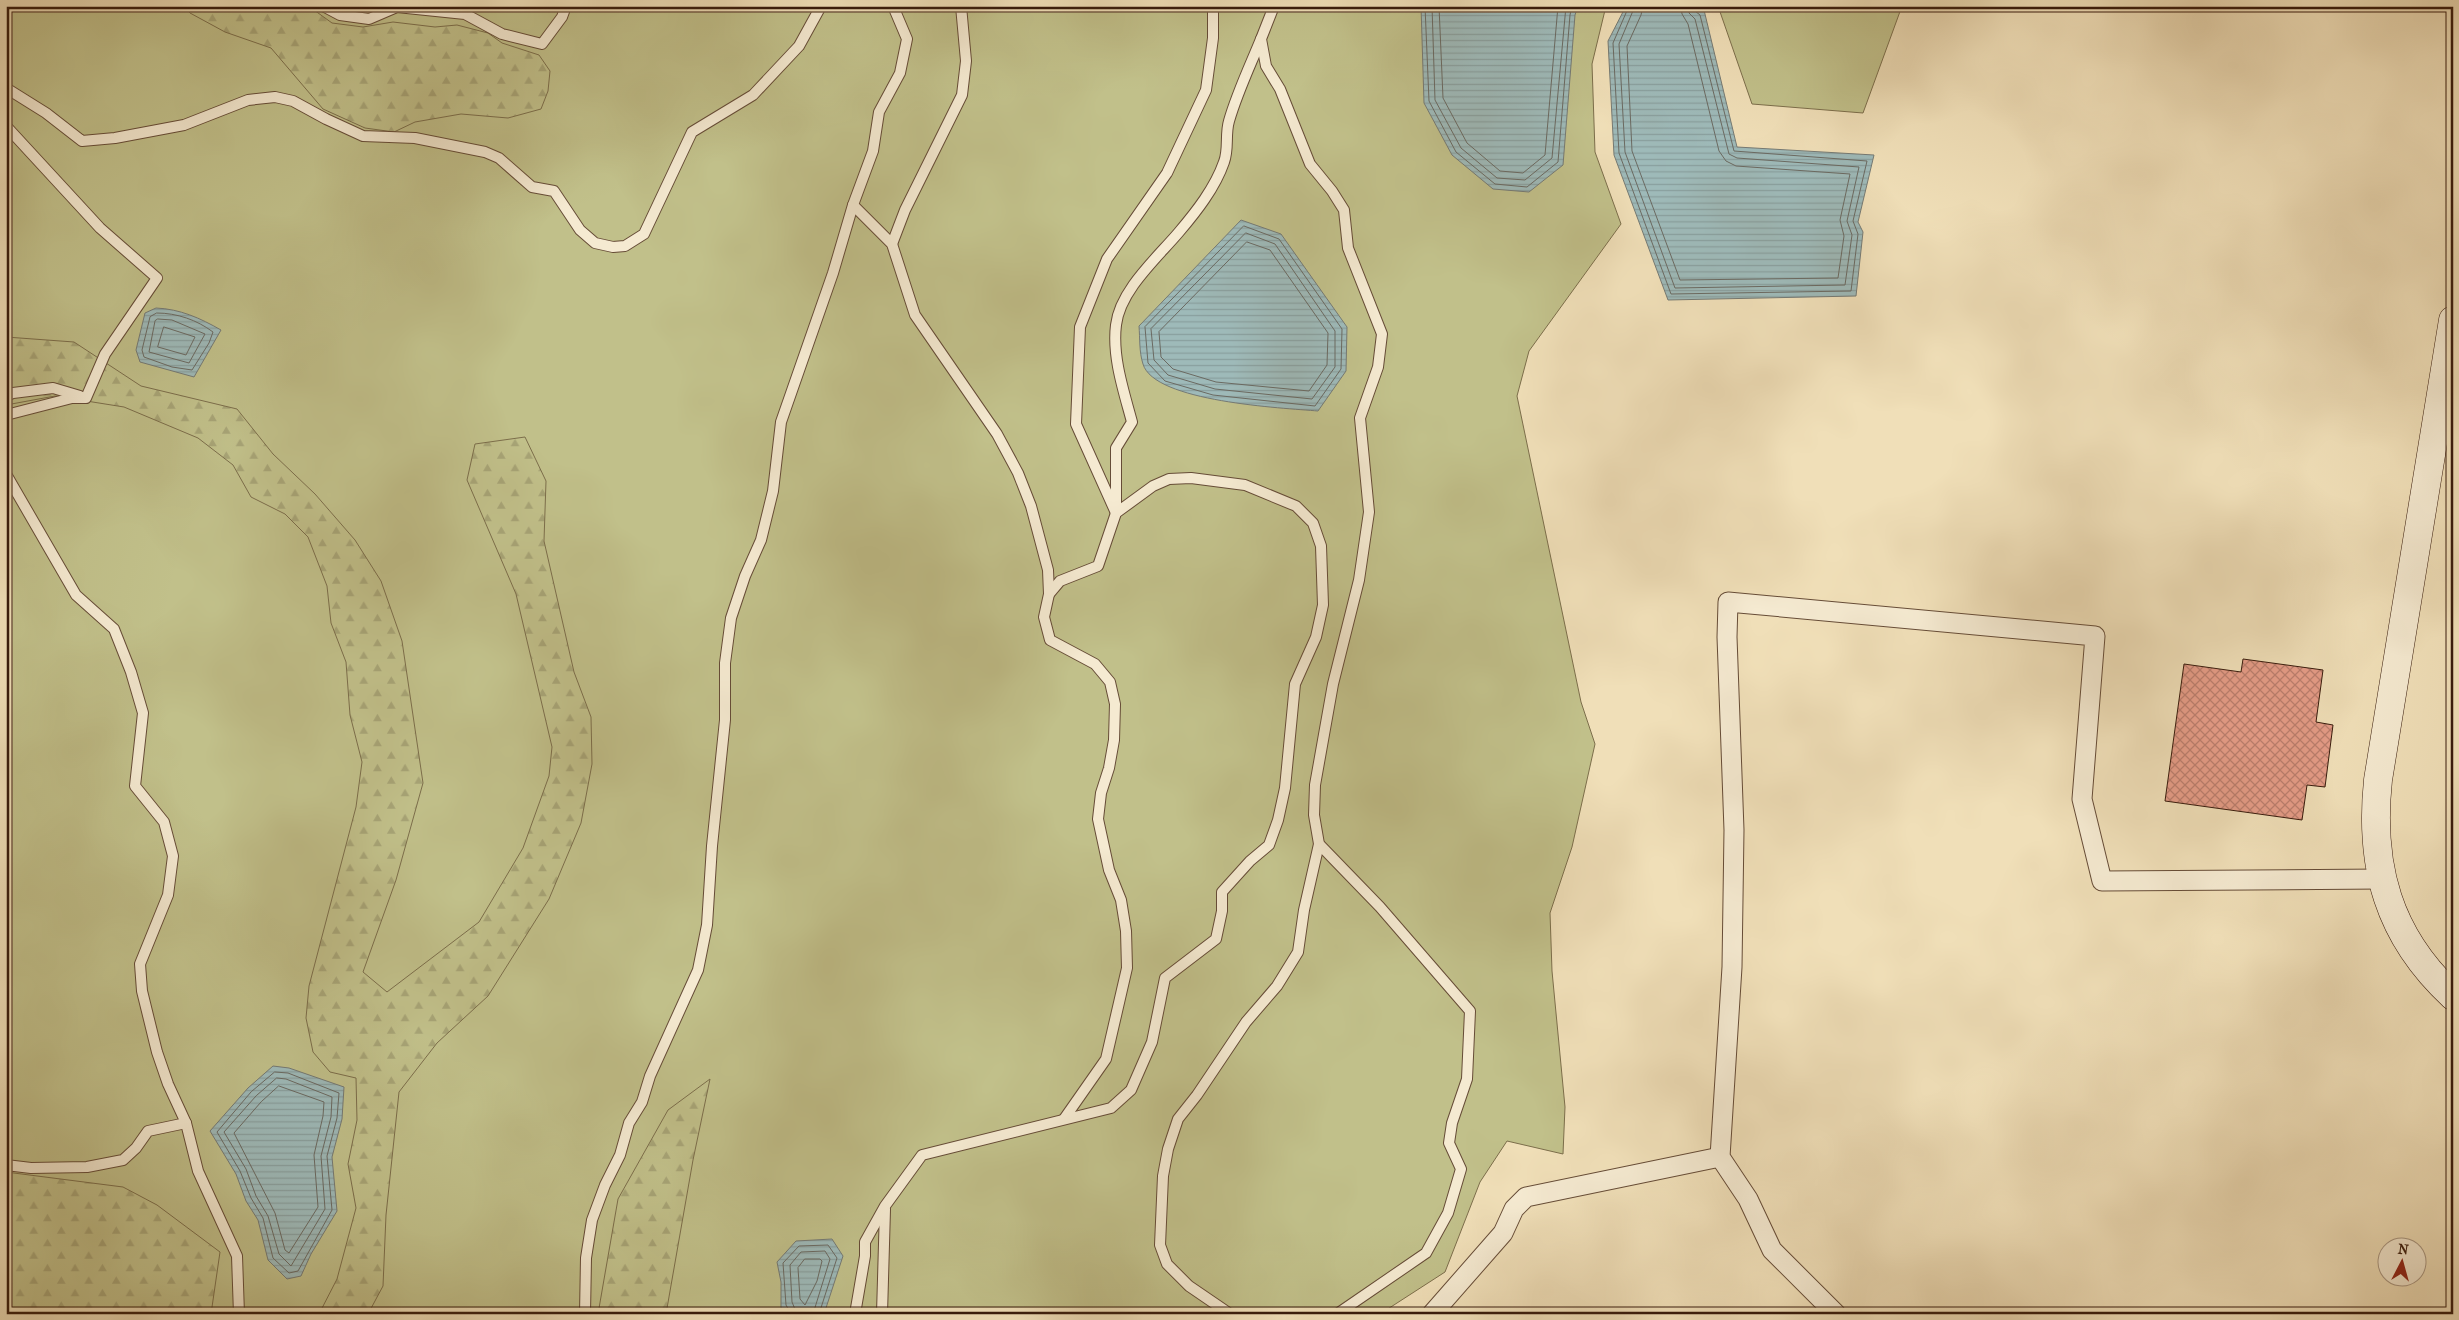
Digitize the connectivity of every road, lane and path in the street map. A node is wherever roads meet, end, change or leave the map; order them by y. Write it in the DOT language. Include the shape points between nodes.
graph roads {
  1 [pos="323,6"];
  2 [pos="566,6"];
  3 [pos="820,6"];
  4 [pos="893,6"];
  5 [pos="961,6"];
  6 [pos="1213,6"];
  7 [pos="1274,6"];
  8 [pos="1261,39"];
  9 [pos="6,88"];
  10 [pos="6,126"];
  11 [pos="853,205"];
  12 [pos="892,244"];
  13 [pos="2453,320"];
  14 [pos="6,396"];
  15 [pos="86,398"];
  16 [pos="6,415"];
  17 [pos="6,474"];
  18 [pos="1116,513"];
  19 [pos="1049,594"];
  20 [pos="1319,844"];
  21 [pos="2382,879"];
  22 [pos="2453,996"];
  23 [pos="1064,1119"];
  24 [pos="186,1123"];
  25 [pos="1720,1157"];
  26 [pos="6,1165"];
  27 [pos="885,1206"];
  28 [pos="239,1314"];
  29 [pos="585,1314"];
  30 [pos="855,1314"];
  31 [pos="882,1314"];
  32 [pos="1230,1314"];
  33 [pos="1337,1314"];
  34 [pos="1432,1314"];
  35 [pos="1836,1314"];
  1 -- 2 [label="lane" via="340,15 370,19 397,7 465,14 502,34 542,44"];
  3 -- 9 [label="lane" via="798,46 753,95 692,132 644,234 625,246 595,243 580,230 554,191 532,187 499,158 485,152 415,138 363,136 294,101 275,97 248,100 184,125 82,141"];
  4 -- 11 [label="lane" via="907,39 900,73 880,112 873,151"];
  5 -- 12 [label="lane" via="966,61 962,95"];
  6 -- 18 [label="lane" via="1213,38 1206,90 1167,173 1107,259 1080,327 1076,424"];
  7 -- 8 [label="lane"];
  8 -- 18 [label="lane" via="1228,122 1225,161 1201,204 1149,264 1125,300 1116,324 1121,382 1132,422 1116,448"];
  8 -- 20 [label="lane" via="1266,66 1280,89 1310,164 1344,210 1348,248 1382,334 1378,367 1360,418 1369,512 1359,580 1333,684 1315,785 1314,815"];
  10 -- 15 [label="lane" via="100,228 157,278 105,354"];
  11 -- 12 [label="lane"];
  11 -- 29 [label="lane" via="781,422 773,491 763,530 731,618 707,925 698,970 650,1076 642,1102 629,1123 620,1155 592,1220 586,1258"];
  12 -- 19 [label="lane" via="915,315 997,434 1018,473 1031,506 1048,570"];
  13 -- 21 [label="street" via="2378,780 2374,834"];
  14 -- 15 [label="lane" via="52,388"];
  15 -- 16 [label="lane" via="72,398"];
  17 -- 24 [label="lane" via="76,595 114,629 143,713 135,786 164,822 173,856 168,894 140,964 142,990 157,1052"];
  18 -- 19 [label="lane" via="1098,566 1060,581"];
  18 -- 23 [label="lane" via="1153,486 1169,479 1191,478 1245,485 1296,506 1313,523 1320,546 1323,605 1316,637 1295,684 1285,788 1269,845 1222,892 1222,912 1216,939 1165,978 1152,1042 1131,1090 1111,1108"];
  19 -- 23 [label="lane" via="1044,617 1050,640 1095,664 1110,682 1115,704 1114,740 1098,819 1109,870 1121,900 1126,931 1127,968 1106,1059"];
  20 -- 32 [label="lane" via="1298,952 1277,986 1246,1022 1178,1120 1168,1149 1163,1176 1160,1245 1167,1264 1189,1286"];
  20 -- 33 [label="lane" via="1369,894 1470,1011 1466,1079 1452,1123 1450,1143 1461,1169 1448,1213 1426,1252"];
  21 -- 22 [label="street" via="2406,938 2422,963"];
  21 -- 25 [label="street" via="2102,881 2082,799 2095,636 1728,602 1734,830 1732,967"];
  23 -- 27 [label="lane" via="922,1155"];
  24 -- 26 [label="lane" via="148,1131 122,1160 78,1167"];
  24 -- 28 [label="lane" via="198,1171 237,1256"];
  25 -- 34 [label="street" via="1526,1197 1514,1209 1503,1233"];
  25 -- 35 [label="street" via="1748,1199 1772,1250"];
  27 -- 30 [label="lane" via="865,1242"];
  27 -- 31 [label="lane"];
}
